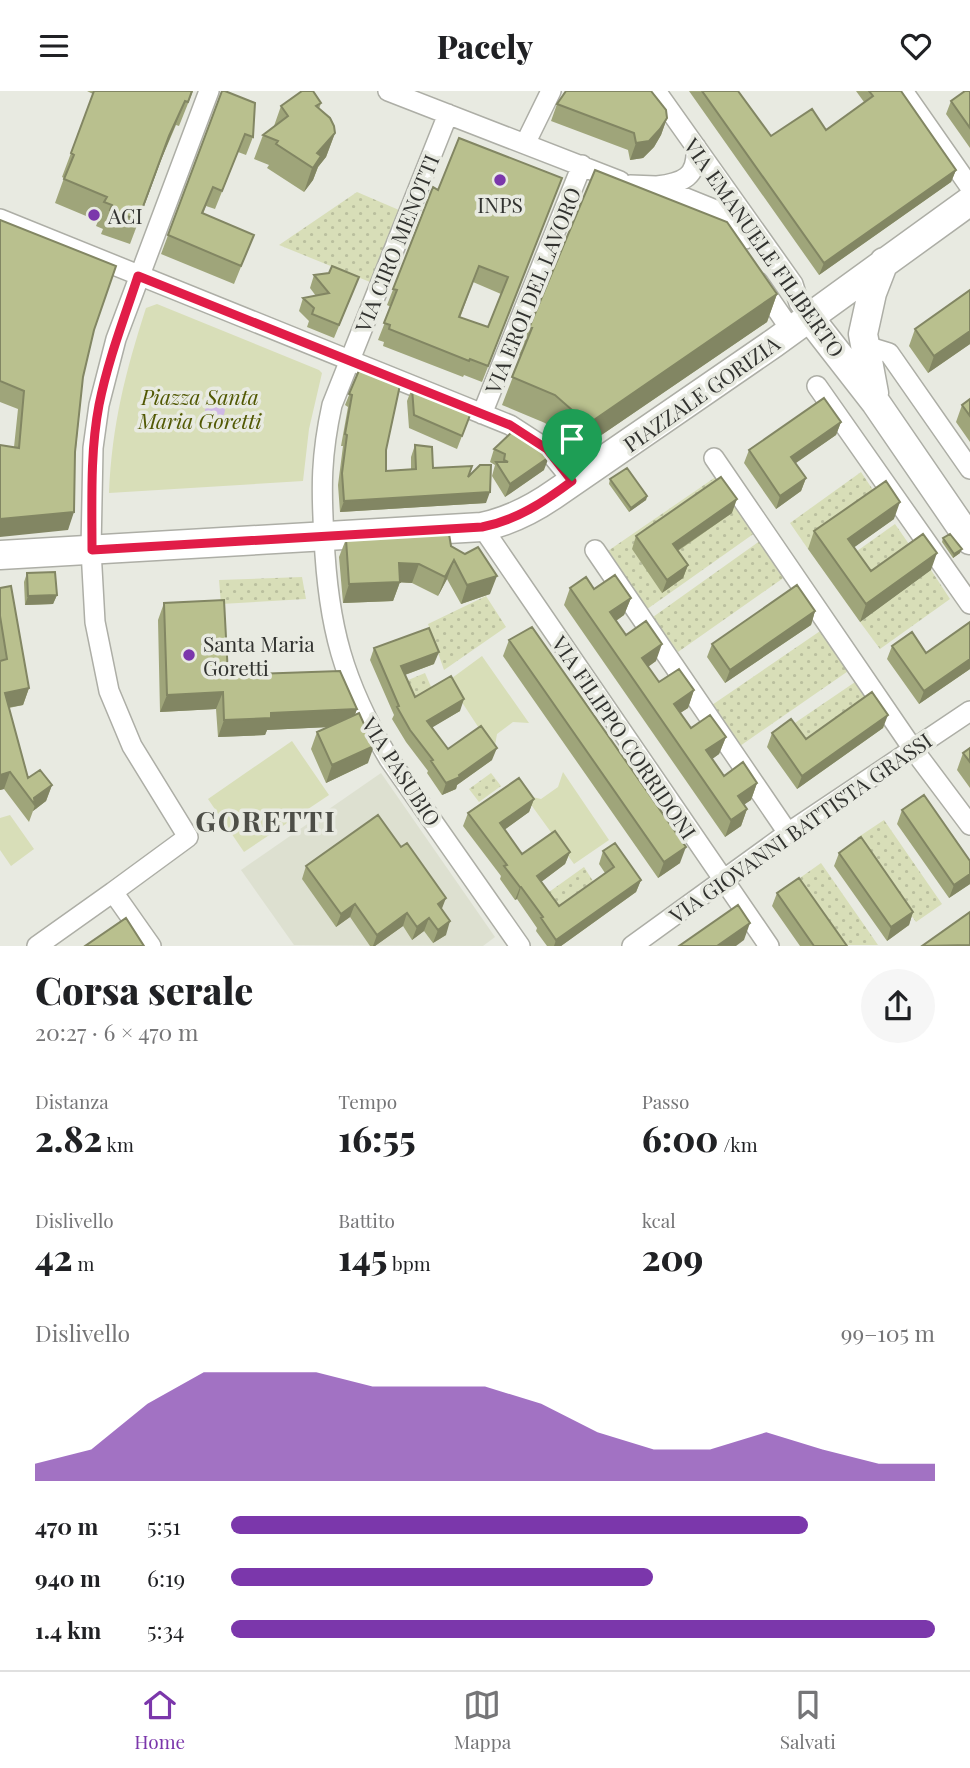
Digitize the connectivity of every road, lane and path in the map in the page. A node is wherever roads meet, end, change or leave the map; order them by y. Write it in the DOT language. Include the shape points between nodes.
graph roads {
  1 [pos="209,91"];
  2 [pos="388,91"];
  3 [pos="551,91"];
  4 [pos="656,91"];
  5 [pos="903,91"];
  6 [pos="448,114"];
  7 [pos="525,144"];
  8 [pos="696,148"];
  9 [pos="582,165"];
  10 [pos="630,185"];
  11 [pos="656,187"];
  12 [pos="970,187"];
  13 [pos="970,201"];
  14 [pos="0,219"];
  15 [pos="884,262"];
  16 [pos="138,276"];
  17 [pos="800,317"];
  18 [pos="863,345"];
  19 [pos="348,360"];
  20 [pos="817,386"];
  21 [pos="876,403"];
  22 [pos="482,414"];
  23 [pos="714,458"];
  24 [pos="970,469"];
  25 [pos="572,481"];
  26 [pos="482,527"];
  27 [pos="324,536"];
  28 [pos="970,540"];
  29 [pos="92,550"];
  30 [pos="595,550"];
  31 [pos="0,555"];
  32 [pos="970,604"];
  33 [pos="970,711"];
  34 [pos="913,749"];
  35 [pos="970,825"];
  36 [pos="788,834"];
  37 [pos="722,879"];
  38 [pos="113,892"];
  39 [pos="37,946"];
  40 [pos="151,946"];
  41 [pos="520,946"];
  42 [pos="632,946"];
  43 [pos="769,946"];
  1 -- 16 [label="street"];
  2 -- 6 [label="street"];
  3 -- 7 [label="street"];
  4 -- 8 [label="street, VIA EMANUELE FILIBERTO"];
  5 -- 12 [label="street"];
  6 -- 7 [label="street"];
  6 -- 19 [label="street, VIA CIRO MENOTTI"];
  7 -- 9 [label="street"];
  8 -- 11 [label="street" via="694,168 687,178"];
  8 -- 17 [label="street, VIA EMANUELE FILIBERTO" via="793,284"];
  9 -- 10 [label="street"];
  9 -- 22 [label="street, VIA EROI DEL LAVORO"];
  10 -- 11 [label="street"];
  10 -- 17 [label="street" via="654,203 724,234"];
  11 -- 17 [label="street" via="729,217"];
  13 -- 15 [label="main road, PIAZZALE GORIZIA"];
  14 -- 16 [label="street"];
  15 -- 17 [label="main road, PIAZZALE GORIZIA"];
  15 -- 18 [label="main road" via="864,324"];
  16 -- 19 [label="street"];
  16 -- 29 [label="street" via="99,405 93,448"];
  17 -- 21 [label="main road, VIA EMANUELE FILIBERTO"];
  17 -- 25 [label="main road, PIAZZALE GORIZIA"];
  18 -- 21 [label="main road"];
  18 -- 24 [label="street, VIA EMANUELE FILIBERTO" via="889,353"];
  19 -- 22 [label="street"];
  19 -- 27 [label="street, VIA CIRO MENOTTI" via="325,441 321,474"];
  20 -- 32 [label="street, VIA EMANUELE FILIBERTO"];
  21 -- 28 [label="main road, VIA EMANUELE FILIBERTO"];
  22 -- 25 [label="street" via="535,439"];
  23 -- 34 [label="street"];
  25 -- 26 [label="main road, PIAZZALE GORIZIA" via="521,515"];
  26 -- 27 [label="main road, PIAZZALE GORIZIA"];
  26 -- 37 [label="street, VIA FILIPPO CORRIDONI"];
  27 -- 29 [label="main road, PIAZZALE GORIZIA"];
  27 -- 41 [label="street, VIA PASUBIO" via="337,642 361,707 389,759"];
  29 -- 31 [label="main road, PIAZZALE GORIZIA"];
  29 -- 38 [label="street" via="95,622 109,691 132,745 188,837"];
  30 -- 36 [label="street"];
  33 -- 34 [label="street, VIA GIOVANNI BATTISTA GRASSI"];
  34 -- 35 [label="street"];
  34 -- 36 [label="street, VIA GIOVANNI BATTISTA GRASSI"];
  36 -- 37 [label="street, VIA GIOVANNI BATTISTA GRASSI"];
  37 -- 42 [label="street, VIA GIOVANNI BATTISTA GRASSI"];
  37 -- 43 [label="street, VIA FILIPPO CORRIDONI"];
  38 -- 39 [label="street"];
  38 -- 40 [label="street"];
}
